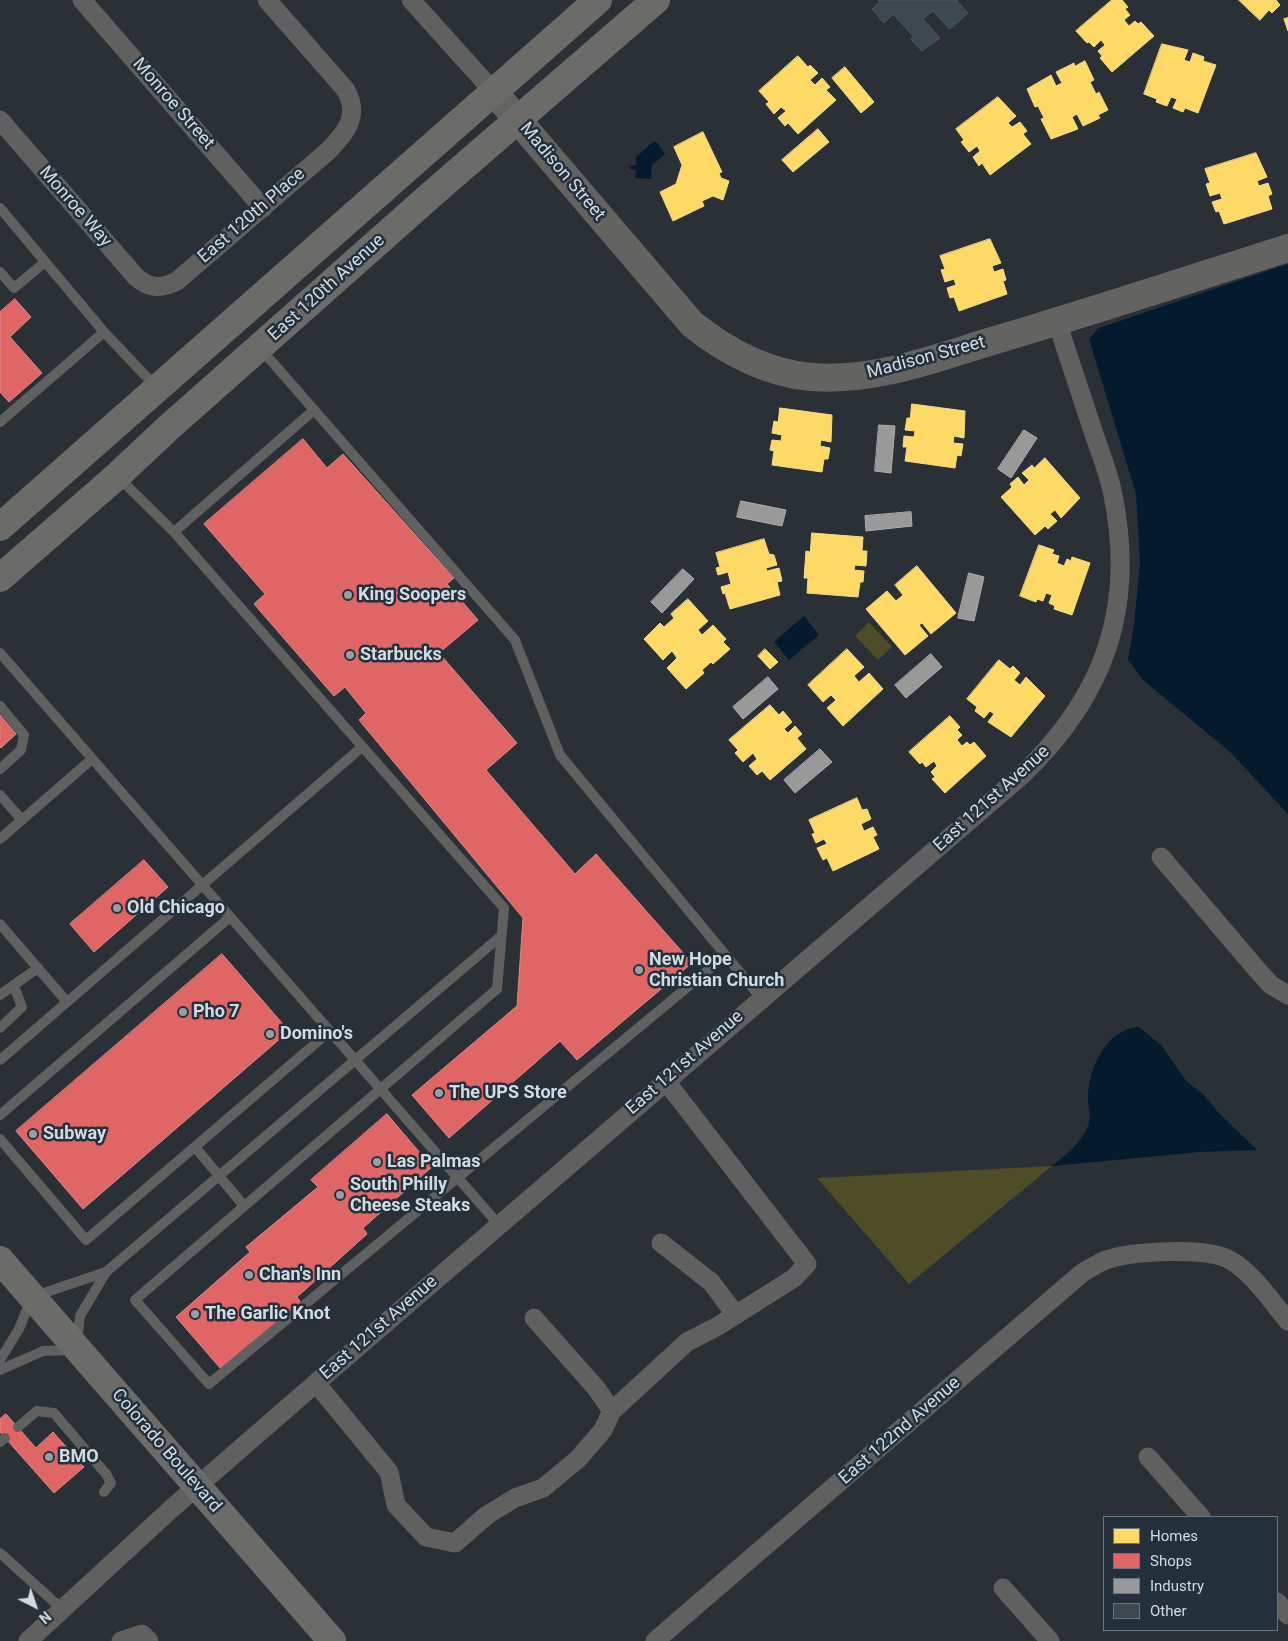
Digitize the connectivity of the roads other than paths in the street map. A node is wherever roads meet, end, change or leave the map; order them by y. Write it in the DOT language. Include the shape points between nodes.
graph roads {
  1 [pos="82,0"];
  2 [pos="267,0"];
  3 [pos="411,0"];
  4 [pos="598,0"];
  5 [pos="656,0"];
  6 [pos="493,91"];
  7 [pos="519,119"];
  8 [pos="0,120"];
  9 [pos="0,208"];
  10 [pos="263,208"];
  11 [pos="1288,248"];
  12 [pos="45,262"];
  13 [pos="0,272"];
  14 [pos="155,288"];
  15 [pos="1057,322"];
  16 [pos="104,332"];
  17 [pos="259,348"];
  18 [pos="157,388"];
  19 [pos="314,410"];
  20 [pos="0,422"];
  21 [pos="117,476"];
  22 [pos="0,527"];
  23 [pos="174,532"];
  24 [pos="0,578"];
  25 [pos="0,653"];
  26 [pos="0,706"];
  27 [pos="362,746"];
  28 [pos="92,759"];
  29 [pos="0,769"];
  30 [pos="0,794"];
  31 [pos="22,820"];
  32 [pos="0,838"];
  33 [pos="1161,857"];
  34 [pos="202,884"];
  35 [pos="230,917"];
  36 [pos="0,924"];
  37 [pos="501,936"];
  38 [pos="726,956"];
  39 [pos="38,968"];
  40 [pos="14,986"];
  41 [pos="0,995"];
  42 [pos="1288,996"];
  43 [pos="762,998"];
  44 [pos="67,1002"];
  45 [pos="0,1028"];
  46 [pos="330,1031"];
  47 [pos="354,1059"];
  48 [pos="0,1060"];
  49 [pos="665,1080"];
  50 [pos="380,1089"];
  51 [pos="0,1115"];
  52 [pos="0,1139"];
  53 [pos="195,1147"];
  54 [pos="220,1175"];
  55 [pos="457,1177"];
  56 [pos="244,1206"];
  57 [pos="499,1225"];
  58 [pos="661,1243"];
  59 [pos="0,1260"];
  60 [pos="106,1272"];
  61 [pos="32,1297"];
  62 [pos="736,1315"];
  63 [pos="534,1318"];
  64 [pos="1288,1320"];
  65 [pos="77,1349"];
  66 [pos="0,1360"];
  67 [pos="0,1370"];
  68 [pos="316,1383"];
  69 [pos="612,1411"];
  70 [pos="18,1427"];
  71 [pos="1148,1457"];
  72 [pos="197,1487"];
  73 [pos="104,1492"];
  74 [pos="1200,1516"];
  75 [pos="2,1560"];
  76 [pos="1004,1588"];
  77 [pos="1278,1603"];
  78 [pos="62,1609"];
  79 [pos="1288,1615"];
  80 [pos="28,1641"];
  81 [pos="121,1641"];
  82 [pos="148,1641"];
  83 [pos="332,1641"];
  84 [pos="656,1641"];
  85 [pos="1050,1641"];
  1 -- 10 [label="street, Monroe Street"];
  2 -- 10 [label="street, East 120th Place" via="349,96 352,120 344,136"];
  3 -- 6 [label="street, Madison Street"];
  4 -- 6 [label="main road, East 120th Avenue"];
  5 -- 7 [label="main road, East 120th Avenue"];
  6 -- 7 [label="street, Madison Street"];
  6 -- 18 [label="main road, East 120th Avenue"];
  7 -- 15 [label="street, Madison Street" via="682,314 706,335 757,364 811,377 866,376"];
  7 -- 17 [label="main road, East 120th Avenue"];
  8 -- 14 [label="street, Monroe Way" via="136,277"];
  9 -- 12 [label="lane"];
  10 -- 14 [label="street, East 120th Place" via="177,281"];
  11 -- 15 [label="street, Madison Street"];
  12 -- 13 [label="lane" via="14,288"];
  12 -- 16 [label="lane"];
  15 -- 43 [label="street, East 121st Avenue" via="1108,475 1121,544 1118,600 1108,648 1093,685 1060,736 1021,776"];
  16 -- 18 [label="lane"];
  16 -- 20 [label="lane"];
  17 -- 19 [label="lane"];
  17 -- 21 [label="main road, East 120th Avenue"];
  18 -- 22 [label="main road, East 120th Avenue"];
  19 -- 23 [label="lane"];
  19 -- 38 [label="lane" via="515,640 560,755"];
  21 -- 23 [label="lane"];
  21 -- 24 [label="main road, East 120th Avenue"];
  23 -- 27 [label="lane"];
  25 -- 28 [label="lane"];
  26 -- 29 [label="lane" via="24,735 21,750"];
  27 -- 34 [label="lane"];
  27 -- 37 [label="lane" via="504,908"];
  28 -- 31 [label="lane"];
  28 -- 34 [label="lane"];
  30 -- 31 [label="lane"];
  31 -- 32 [label="lane"];
  33 -- 42 [label="street" via="1271,985"];
  34 -- 35 [label="lane"];
  34 -- 44 [label="lane"];
  35 -- 46 [label="lane"];
  35 -- 51 [label="lane"];
  36 -- 39 [label="lane"];
  37 -- 47 [label="lane"];
  37 -- 50 [label="lane" via="497,988"];
  38 -- 43 [label="lane"];
  38 -- 55 [label="lane"];
  39 -- 40 [label="lane"];
  39 -- 44 [label="lane"];
  40 -- 41 [label="lane"];
  40 -- 45 [label="lane" via="22,1007"];
  43 -- 49 [label="street, East 121st Avenue"];
  44 -- 48 [label="lane"];
  46 -- 47 [label="lane"];
  46 -- 53 [label="lane"];
  47 -- 50 [label="lane"];
  47 -- 54 [label="lane"];
  49 -- 57 [label="street, East 121st Avenue"];
  49 -- 62 [label="street" via="807,1264 794,1278"];
  50 -- 55 [label="lane"];
  50 -- 56 [label="lane"];
  52 -- 53 [label="lane" via="86,1240"];
  53 -- 54 [label="lane"];
  54 -- 56 [label="lane"];
  54 -- 60 [label="lane"];
  55 -- 56 [label="lane" via="209,1384 135,1300"];
  55 -- 57 [label="lane"];
  57 -- 68 [label="street, East 121st Avenue"];
  58 -- 62 [label="street" via="711,1282"];
  59 -- 61 [label="main road, Colorado Boulevard"];
  60 -- 61 [label="lane"];
  60 -- 65 [label="lane" via="80,1316"];
  61 -- 65 [label="main road, Colorado Boulevard"];
  61 -- 66 [label="lane" via="20,1329"];
  62 -- 69 [label="street" via="687,1342"];
  63 -- 69 [label="street" via="596,1388"];
  64 -- 84 [label="street, East 122nd Avenue" via="1246,1272 1230,1260 1210,1252 1107,1259 1082,1274"];
  65 -- 67 [label="lane" via="43,1351"];
  65 -- 72 [label="main road, Colorado Boulevard"];
  68 -- 69 [label="street" via="389,1472 396,1504 426,1537 455,1543 487,1514 515,1498 543,1488 578,1459 604,1430"];
  68 -- 72 [label="street, East 121st Avenue"];
  70 -- 73 [label="lane" via="37,1411 54,1413 106,1474 111,1483"];
  71 -- 74 [label="street"];
  72 -- 78 [label="street, East 121st Avenue"];
  72 -- 83 [label="main road, Colorado Boulevard"];
  75 -- 78 [label="lane"];
  76 -- 85 [label="street"];
  77 -- 79 [label="street"];
  78 -- 80 [label="street, East 121st Avenue"];
  81 -- 82 [label="street" via="142,1634"];
}
